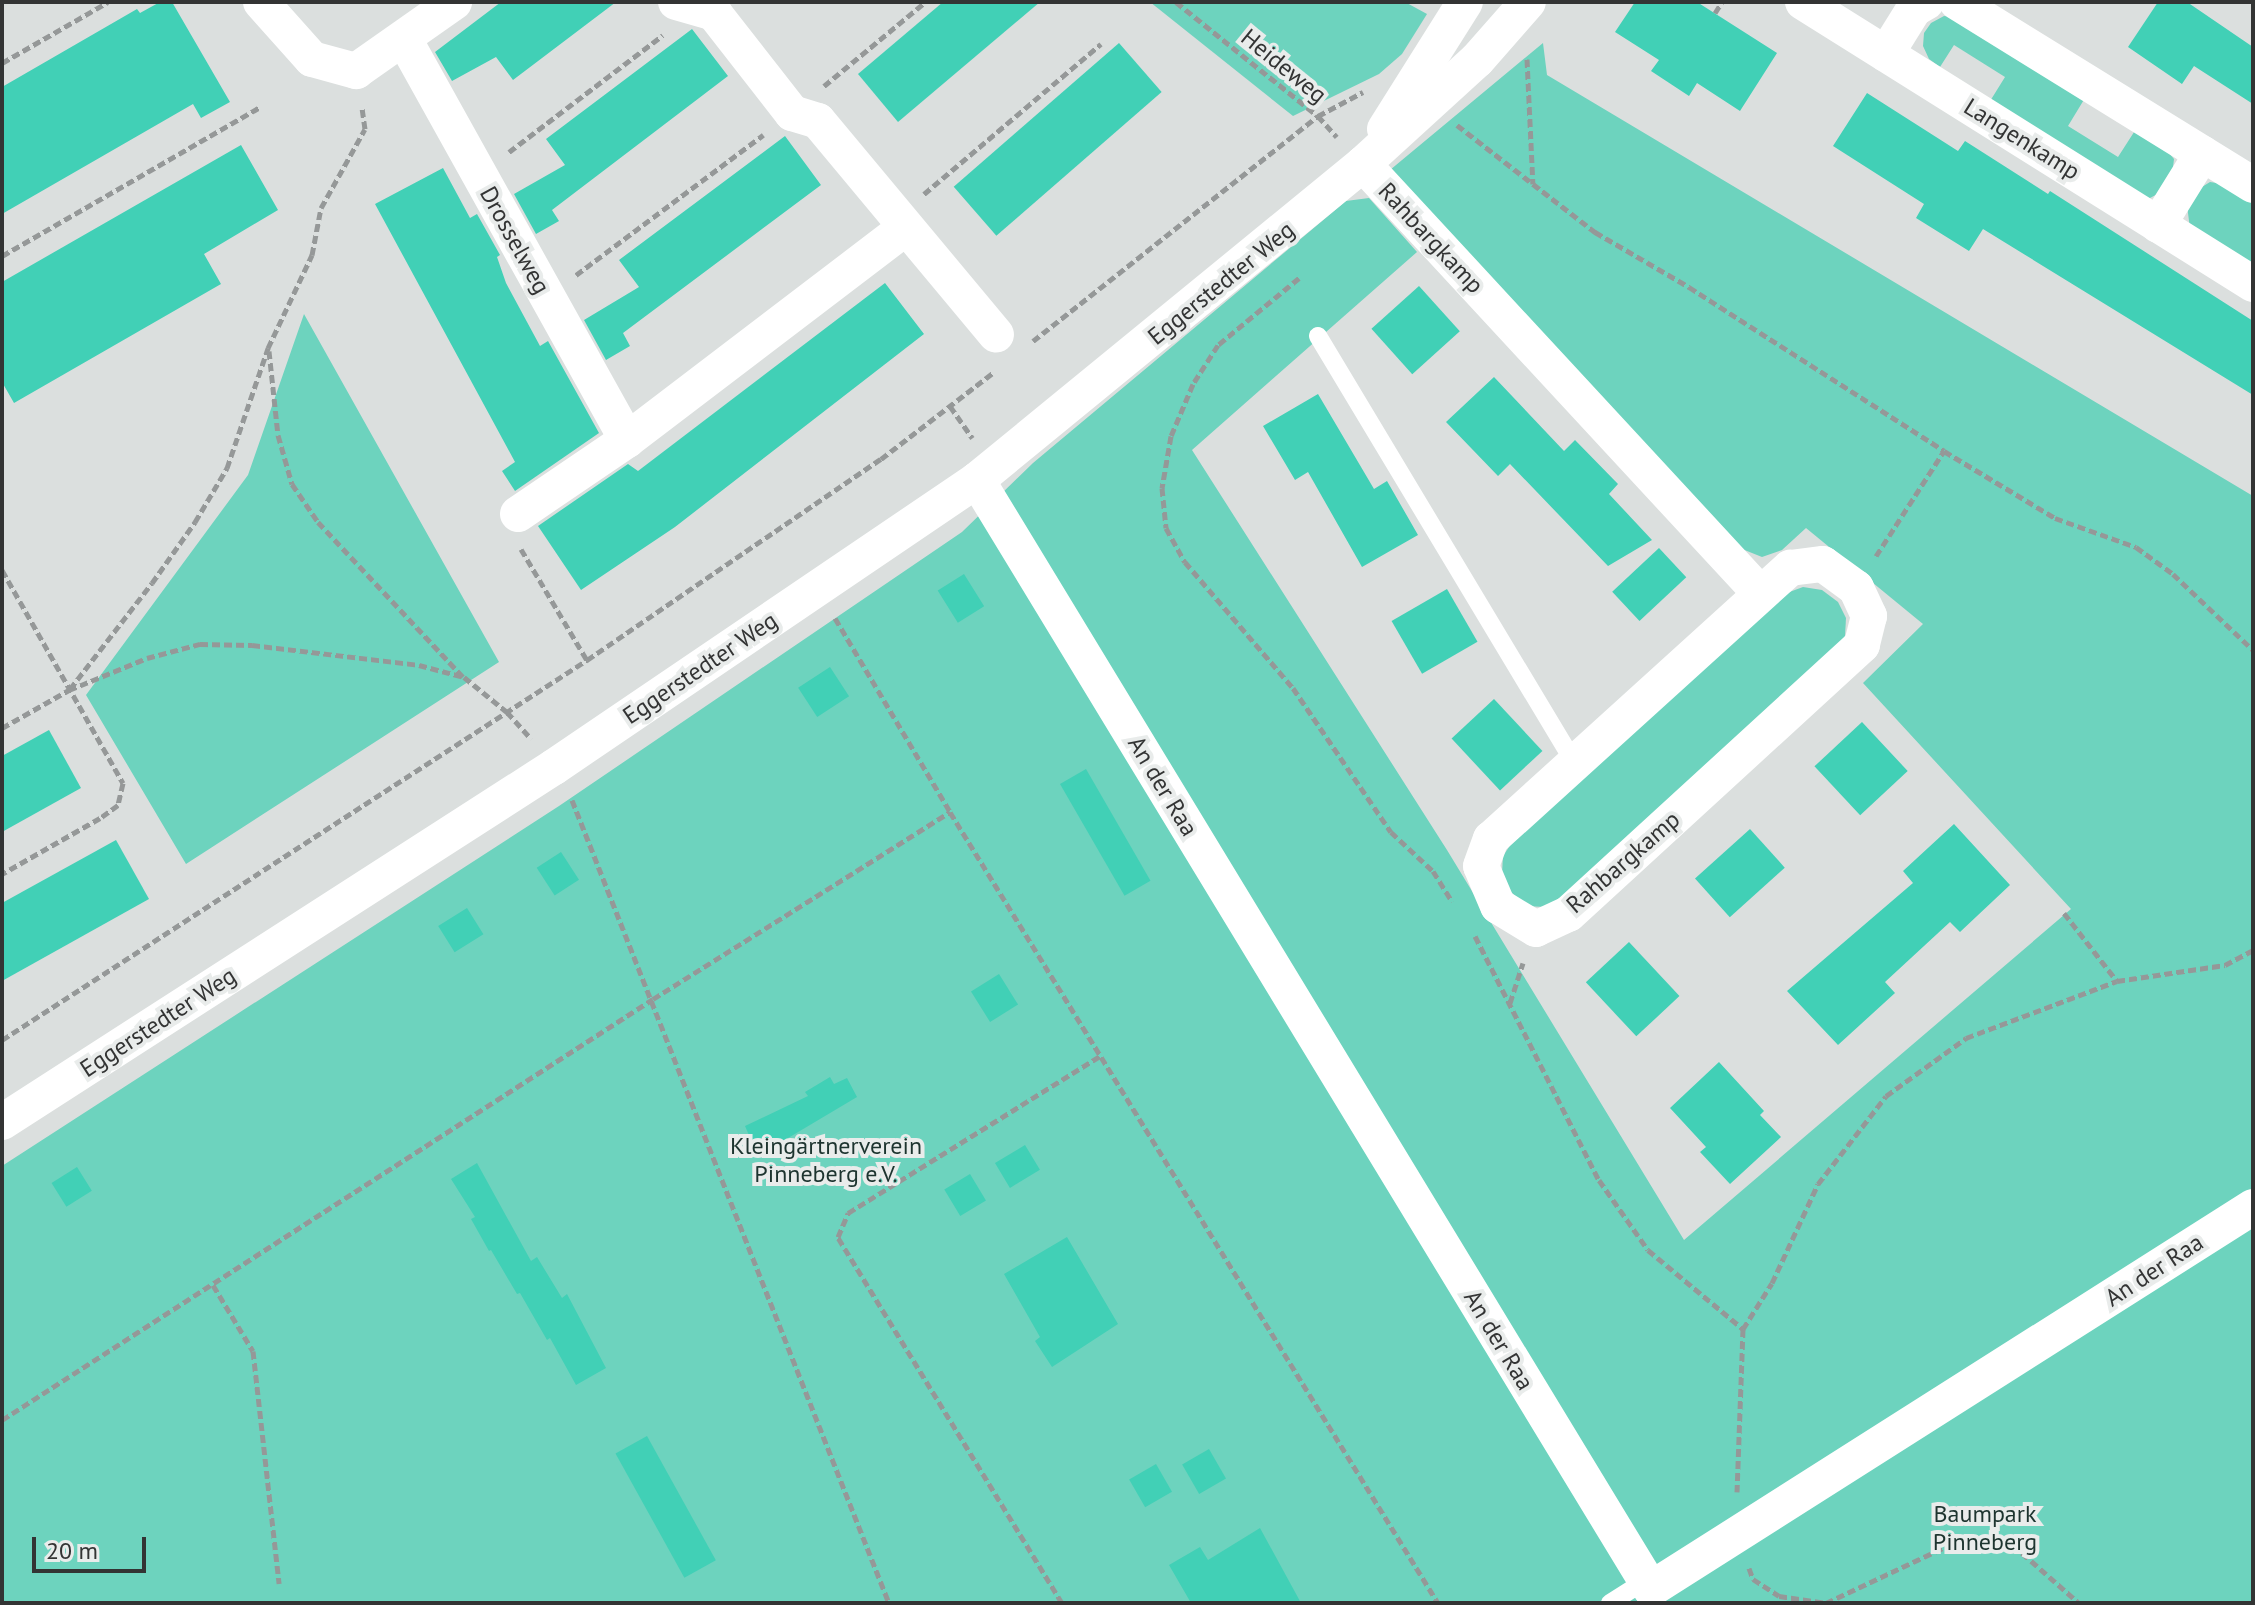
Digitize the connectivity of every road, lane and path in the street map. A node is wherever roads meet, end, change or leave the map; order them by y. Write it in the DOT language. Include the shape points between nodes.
graph roads {
  1 [pos="108,2"];
  2 [pos="261,2"];
  3 [pos="454,2"];
  4 [pos="925,2"];
  5 [pos="1176,2"];
  6 [pos="1465,2"];
  7 [pos="1528,2"];
  8 [pos="1722,2"];
  9 [pos="1803,2"];
  10 [pos="1926,2"];
  11 [pos="1957,2"];
  12 [pos="687,5"];
  13 [pos="1715,13"];
  14 [pos="404,39"];
  15 [pos="1101,44"];
  16 [pos="1527,54"];
  17 [pos="1886,54"];
  18 [pos="2,63"];
  19 [pos="356,71"];
  20 [pos="1369,88"];
  21 [pos="260,107"];
  22 [pos="792,113"];
  23 [pos="1318,116"];
  24 [pos="1454,124"];
  25 [pos="2202,154"];
  26 [pos="1363,164"];
  27 [pos="479,174"];
  28 [pos="2253,185"];
  29 [pos="1533,186"];
  30 [pos="901,223"];
  31 [pos="2158,225"];
  32 [pos="2,256"];
  33 [pos="1299,278"];
  34 [pos="2253,284"];
  35 [pos="547,297"];
  36 [pos="1318,336"];
  37 [pos="268,348"];
  38 [pos="1007,350"];
  39 [pos="627,440"];
  40 [pos="1944,451"];
  41 [pos="977,480"];
  42 [pos="518,514"];
  43 [pos="2,570"];
  44 [pos="5,581"];
  45 [pos="1856,588"];
  46 [pos="816,590"];
  47 [pos="1760,593"];
  48 [pos="2253,650"];
  49 [pos="587,660"];
  50 [pos="464,677"];
  51 [pos="69,690"];
  52 [pos="507,712"];
  53 [pos="2,728"];
  54 [pos="1575,763"];
  55 [pos="554,767"];
  56 [pos="950,812"];
  57 [pos="2,874"];
  58 [pos="1458,909"];
  59 [pos="2064,913"];
  60 [pos="1475,935"];
  61 [pos="2253,950"];
  62 [pos="2117,981"];
  63 [pos="653,999"];
  64 [pos="2,1040"];
  65 [pos="1102,1055"];
  66 [pos="2,1122"];
  67 [pos="2253,1207"];
  68 [pos="213,1285"];
  69 [pos="1743,1329"];
  70 [pos="2,1420"];
  71 [pos="1736,1537"];
  72 [pos="1645,1581"];
  73 [pos="279,1584"];
  74 [pos="889,1603"];
  75 [pos="1062,1603"];
  76 [pos="1438,1603"];
  77 [pos="1610,1603"];
  78 [pos="1826,1603"];
  79 [pos="2079,1603"];
  1 -- 18 [label="path"];
  2 -- 19 [label="street" via="312,59"];
  3 -- 14 [label="street"];
  4 -- 22 [label="path"];
  5 -- 23 [label="path, Heideweg"];
  6 -- 26 [label="street, Eggerstedter Weg"];
  7 -- 26 [label="street, Eggerstedter Weg" via="1477,60"];
  8 -- 13 [label="path"];
  9 -- 17 [label="street, Langenkamp"];
  10 -- 17 [label="street" via="1914,9"];
  11 -- 25 [label="street"];
  12 -- 22 [label="street" via="714,13"];
  12 -- 27 [label="path"];
  14 -- 19 [label="street"];
  14 -- 27 [label="street, Drosselweg"];
  15 -- 30 [label="path"];
  16 -- 29 [label="path"];
  17 -- 31 [label="street, Langenkamp"];
  19 -- 37 [label="path" via="365,129 321,208 312,255"];
  20 -- 23 [label="path"];
  21 -- 32 [label="path"];
  22 -- 30 [label="street" via="818,121"];
  22 -- 35 [label="path"];
  23 -- 26 [label="path, Heideweg"];
  23 -- 38 [label="path"];
  24 -- 29 [label="path"];
  25 -- 28 [label="street"];
  25 -- 31 [label="street"];
  26 -- 41 [label="street, Eggerstedter Weg"];
  26 -- 47 [label="street, Rahbargkamp"];
  27 -- 35 [label="street, Drosselweg"];
  29 -- 40 [label="path" via="1595,232"];
  30 -- 38 [label="street"];
  30 -- 39 [label="street"];
  31 -- 34 [label="street, Langenkamp"];
  33 -- 58 [label="path" via="1218,345 1193,384 1171,436 1162,488 1166,528 1185,562 1293,688 1391,832 1433,871"];
  35 -- 39 [label="street, Drosselweg"];
  36 -- 54 [label="lane"];
  37 -- 50 [label="path" via="278,435 292,484 349,556"];
  37 -- 51 [label="path" via="227,468 195,522"];
  38 -- 49 [label="path" via="881,459"];
  39 -- 42 [label="street"];
  40 -- 45 [label="path"];
  40 -- 48 [label="path" via="2055,518 2136,547 2173,574"];
  41 -- 46 [label="street, Eggerstedter Weg"];
  41 -- 72 [label="street, An der Raa"];
  42 -- 49 [label="path" via="515,537"];
  43 -- 44 [label="path"];
  44 -- 51 [label="path"];
  45 -- 47 [label="street, Rahbargkamp" via="1823,564 1790,568"];
  45 -- 54 [label="street, Rahbargkamp" via="1869,616 1862,645 1568,914 1536,929 1498,906 1481,866 1491,839"];
  46 -- 55 [label="street, Eggerstedter Weg"];
  46 -- 56 [label="path"];
  47 -- 54 [label="street, Rahbargkamp"];
  49 -- 52 [label="path"];
  50 -- 51 [label="path" via="419,665 200,644 147,658"];
  50 -- 52 [label="path"];
  51 -- 53 [label="path"];
  51 -- 57 [label="path" via="123,783 118,805"];
  52 -- 55 [label="path"];
  52 -- 64 [label="path"];
  55 -- 63 [label="path"];
  55 -- 66 [label="street, Eggerstedter Weg"];
  56 -- 63 [label="path"];
  56 -- 65 [label="path"];
  59 -- 62 [label="path"];
  60 -- 69 [label="path" via="1599,1180 1648,1250"];
  61 -- 62 [label="path" via="2225,965"];
  62 -- 69 [label="path" via="1966,1038 1886,1096 1818,1184 1772,1283"];
  63 -- 68 [label="path"];
  63 -- 74 [label="path"];
  65 -- 75 [label="path" via="848,1213 838,1237"];
  65 -- 76 [label="path"];
  67 -- 71 [label="street, An der Raa"];
  68 -- 70 [label="path"];
  68 -- 73 [label="path" via="253,1351"];
  69 -- 71 [label="path"];
  71 -- 72 [label="street, An der Raa" via="1651,1589"];
  71 -- 78 [label="path" via="1753,1579 1779,1596"];
  72 -- 77 [label="lane"];
  78 -- 79 [label="path" via="1960,1540 2013,1545"];
}
